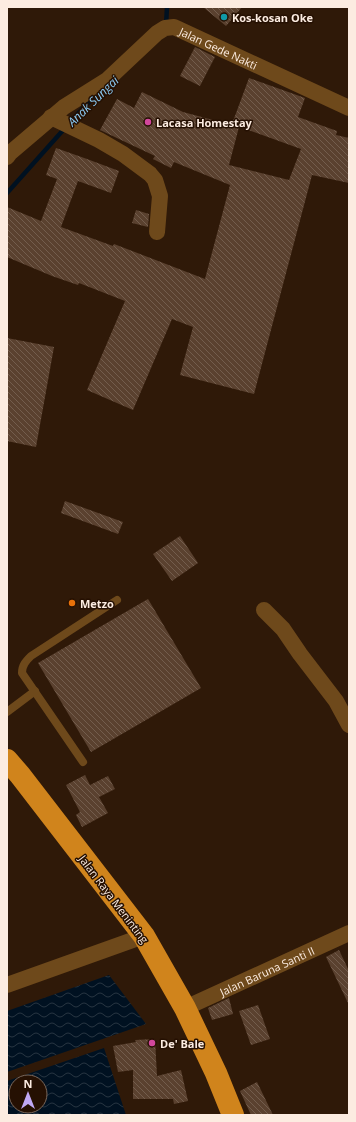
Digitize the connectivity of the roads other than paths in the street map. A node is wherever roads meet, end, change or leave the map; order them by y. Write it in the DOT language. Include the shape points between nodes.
graph roads {
  1 [pos="349,108"];
  2 [pos="62,122"];
  3 [pos="7,157"];
  4 [pos="157,232"];
  5 [pos="117,600"];
  6 [pos="264,610"];
  7 [pos="35,691"];
  8 [pos="7,712"];
  9 [pos="349,725"];
  10 [pos="7,760"];
  11 [pos="82,762"];
  12 [pos="349,933"];
  13 [pos="144,936"];
  14 [pos="7,985"];
  15 [pos="185,1008"];
  16 [pos="233,1115"];
  1 -- 2 [label="street, Jalan Gede Nakti" via="174,27 168,27 157,33 107,80 64,107"];
  2 -- 3 [label="street, Jalan Gede Nakti"];
  2 -- 4 [label="street" via="100,140 150,174 155,180 160,196"];
  5 -- 7 [label="lane" via="23,664 22,673"];
  6 -- 9 [label="street" via="283,629 336,701"];
  7 -- 8 [label="lane"];
  7 -- 11 [label="lane"];
  10 -- 13 [label="highway, Jalan Raya Meninting"];
  12 -- 15 [label="street, Jalan Baruna Santi II"];
  13 -- 14 [label="street"];
  13 -- 15 [label="highway, Jalan Raya Meninting"];
  15 -- 16 [label="highway, Jalan Raya Meninting"];
}
